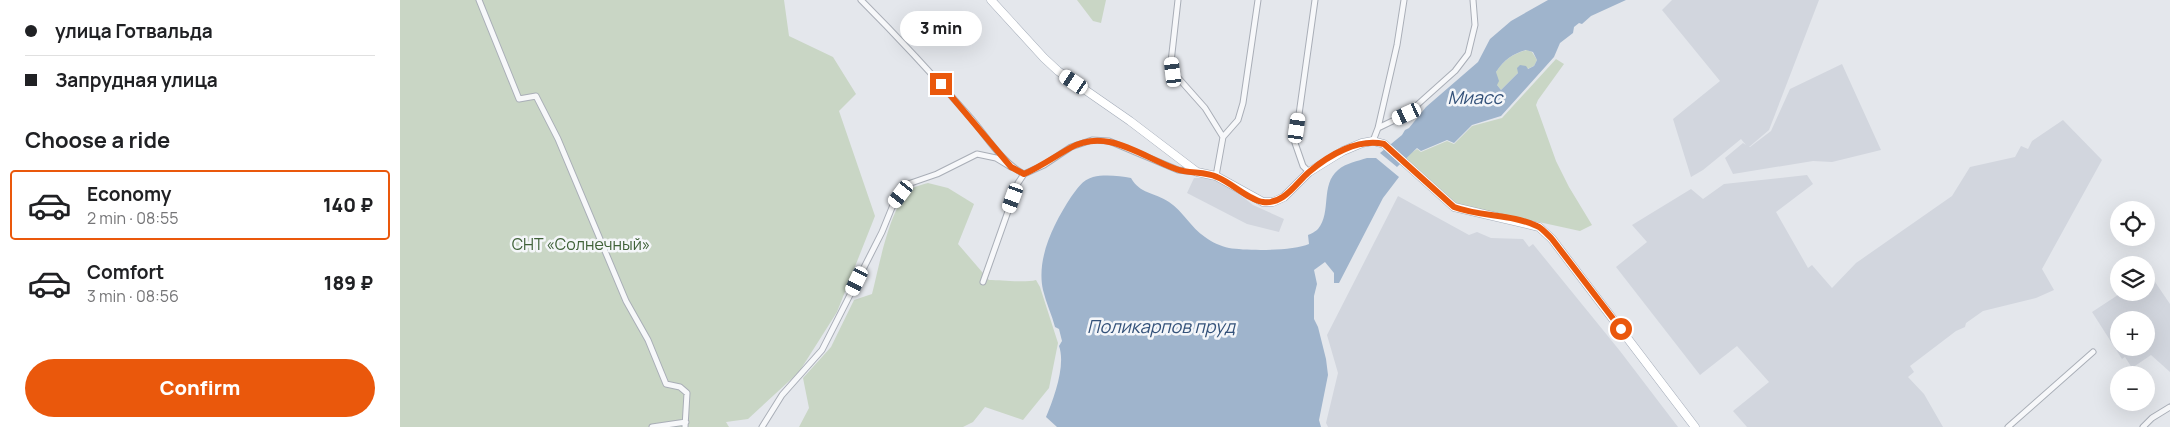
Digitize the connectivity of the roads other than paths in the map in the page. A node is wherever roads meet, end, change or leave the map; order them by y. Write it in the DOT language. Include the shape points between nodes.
graph roads {
  1 [pos="479,0"];
  2 [pos="861,0"];
  3 [pos="991,0"];
  4 [pos="1178,0"];
  5 [pos="1258,0"];
  6 [pos="1315,0"];
  7 [pos="1404,0"];
  8 [pos="1472,0"];
  9 [pos="1378,128"];
  10 [pos="1224,137"];
  11 [pos="1373,141"];
  12 [pos="1011,167"];
  13 [pos="1197,172"];
  14 [pos="1309,172"];
  15 [pos="1024,174"];
  16 [pos="1216,176"];
  17 [pos="983,282"];
  18 [pos="2093,352"];
  19 [pos="2170,407"];
  20 [pos="685,424"];
  21 [pos="652,427"];
  22 [pos="762,427"];
  23 [pos="1695,427"];
  24 [pos="2008,427"];
  25 [pos="2143,427"];
  1 -- 20 [label="street" via="519,99 536,96 558,139 626,301 648,340 666,384 680,387 687,393"];
  2 -- 12 [label="street" via="906,45"];
  3 -- 13 [label="main road" via="1058,71"];
  4 -- 10 [label="street" via="1173,72 1205,108"];
  5 -- 10 [label="street" via="1243,103 1238,120"];
  6 -- 14 [label="street" via="1295,142 1303,166"];
  7 -- 9 [label="street"];
  8 -- 9 [label="street" via="1475,24 1468,54 1456,71 1407,114"];
  9 -- 11 [label="street"];
  10 -- 16 [label="street"];
  11 -- 14 [label="main road" via="1343,151"];
  11 -- 23 [label="main road" via="1384,144 1454,207 1539,226"];
  12 -- 15 [label="street"];
  12 -- 22 [label="street" via="996,158 977,154 908,184 893,204 822,350 782,396"];
  13 -- 15 [label="street" via="1178,170 1109,141 1092,140 1071,147"];
  13 -- 16 [label="main road"];
  14 -- 16 [label="main road" via="1284,197 1273,202 1251,197"];
  15 -- 17 [label="street"];
  18 -- 24 [label="street"];
  19 -- 25 [label="street"];
  20 -- 21 [label="street"];
}
